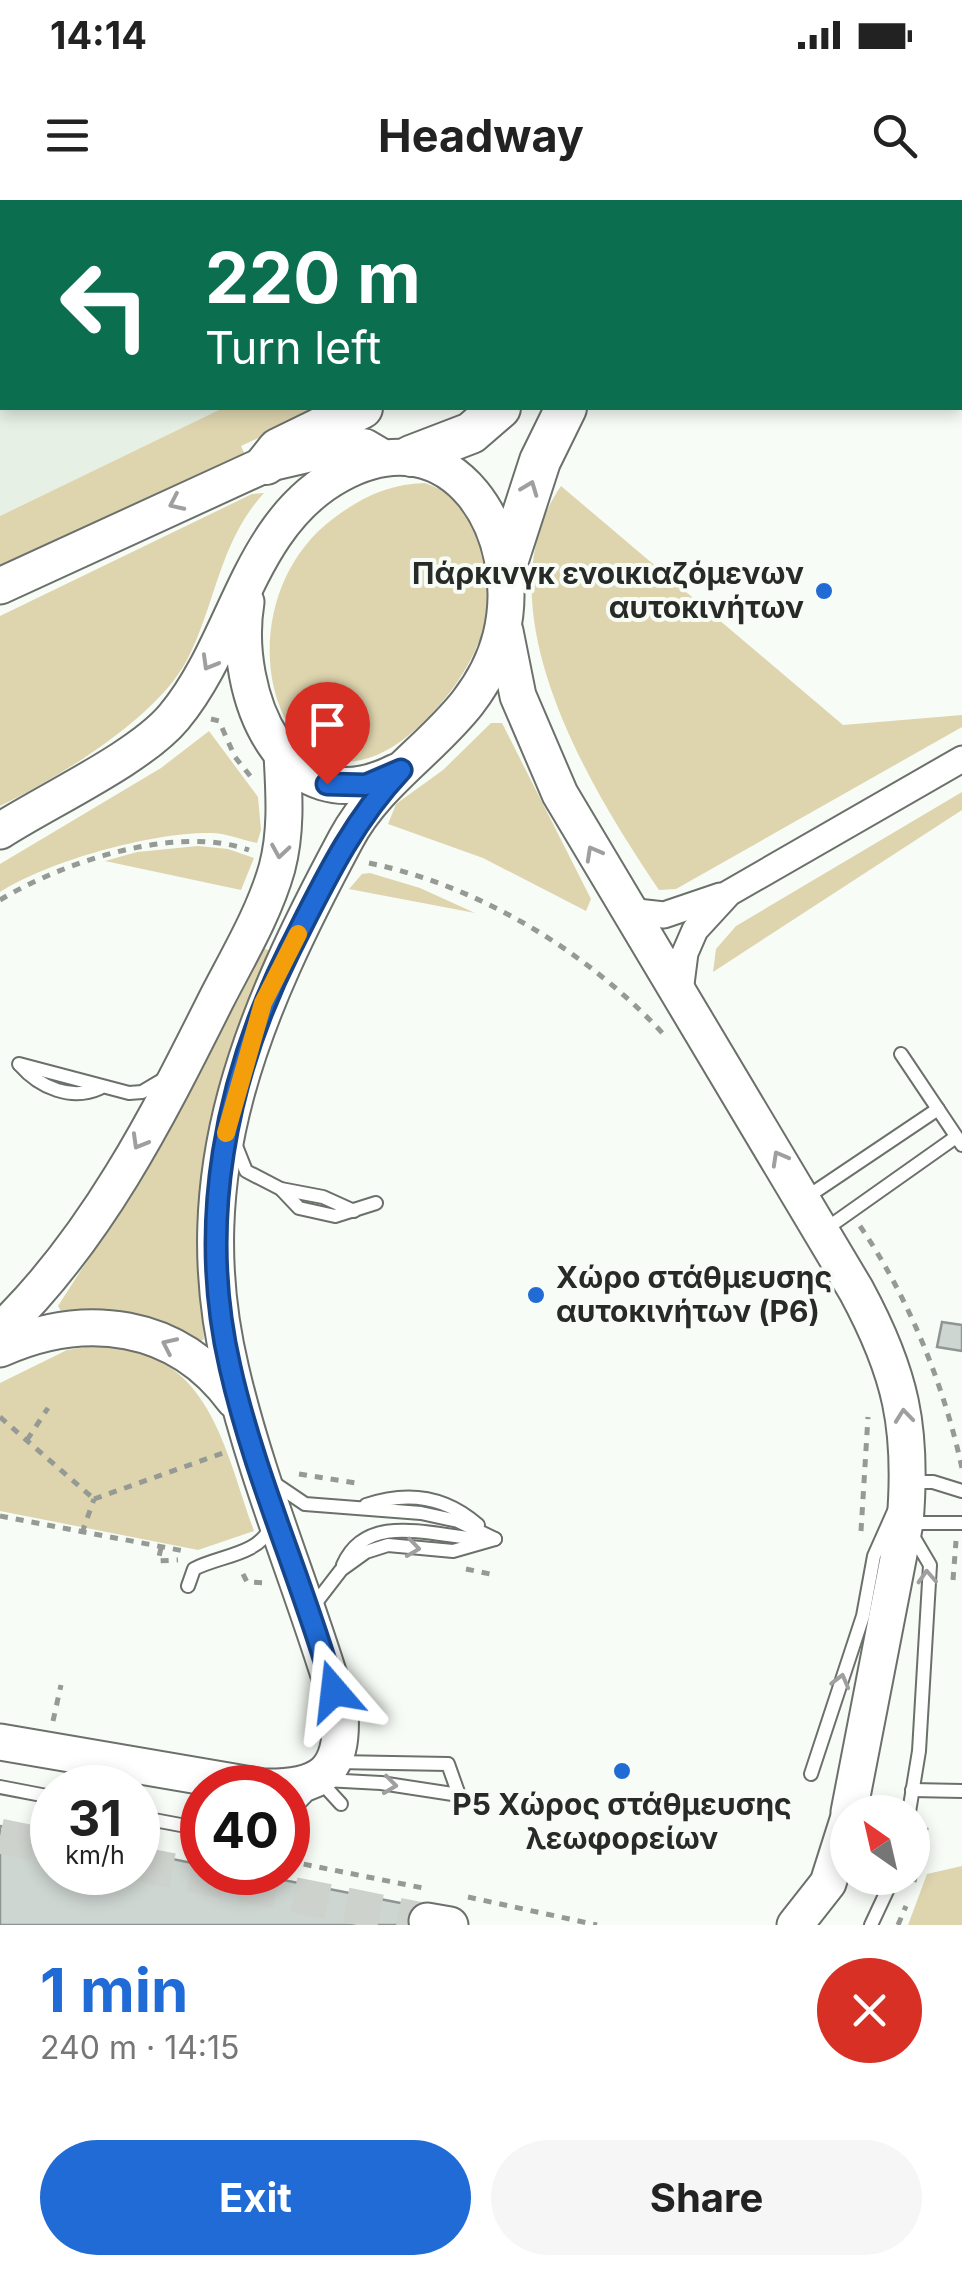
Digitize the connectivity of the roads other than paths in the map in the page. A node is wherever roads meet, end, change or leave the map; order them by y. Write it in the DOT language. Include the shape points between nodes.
graph roads {
  1 [pos="358,410"];
  2 [pos="498,410"];
  3 [pos="565,410"];
  4 [pos="397,457"];
  5 [pos="266,464"];
  6 [pos="504,572"];
  7 [pos="252,576"];
  8 [pos="0,586"];
  9 [pos="503,621"];
  10 [pos="282,754"];
  11 [pos="962,760"];
  12 [pos="401,770"];
  13 [pos="0,832"];
  14 [pos="729,893"];
  15 [pos="628,911"];
  16 [pos="680,992"];
  17 [pos="900,1054"];
  18 [pos="185,1062"];
  19 [pos="19,1064"];
  20 [pos="938,1109"];
  21 [pos="226,1131"];
  22 [pos="959,1141"];
  23 [pos="802,1200"];
  24 [pos="376,1204"];
  25 [pos="822,1232"];
  26 [pos="0,1331"];
  27 [pos="0,1349"];
  28 [pos="241,1408"];
  29 [pos="262,1476"];
  30 [pos="909,1482"];
  31 [pos="962,1491"];
  32 [pos="274,1516"];
  33 [pos="905,1523"];
  34 [pos="962,1523"];
  35 [pos="188,1586"];
  36 [pos="309,1612"];
  37 [pos="0,1742"];
  38 [pos="811,1774"];
  39 [pos="331,1782"];
  40 [pos="0,1786"];
  41 [pos="912,1790"];
  42 [pos="30,1792"];
  43 [pos="962,1792"];
  44 [pos="852,1795"];
  45 [pos="911,1795"];
  46 [pos="310,1798"];
  47 [pos="830,1876"];
  48 [pos="885,1895"];
  49 [pos="795,1925"];
  50 [pos="872,1925"];
  1 -- 5 [label="main road" via="278,449"];
  2 -- 4 [label="main road" via="470,433"];
  6 -- 3 [label="main road, one-way" via="540,461"];
  4 -- 5 [label="street" via="348,445"];
  4 -- 6 [label="street" via="448,468 473,492"];
  4 -- 7 [label="street" via="340,474 299,503"];
  5 -- 8 [label="street, one-way"];
  6 -- 9 [label="street"];
  7 -- 10 [label="street" via="244,614 246,675 257,713"];
  7 -- 13 [label="street, one-way" via="211,660 170,722"];
  9 -- 12 [label="street" via="489,668 464,712"];
  15 -- 9 [label="street, one-way" via="538,748 510,668"];
  10 -- 12 [label="street" via="327,784 366,785"];
  10 -- 18 [label="street, one-way" via="285,812 272,884"];
  11 -- 14 [label="street"];
  12 -- 21 [label="street" via="349,833 263,1003"];
  14 -- 15 [label="street" via="664,915"];
  14 -- 16 [label="street" via="695,930"];
  15 -- 16 [label="street"];
  23 -- 16 [label="street, one-way"];
  17 -- 20 [label="lane"];
  18 -- 19 [label="lane" via="142,1092 102,1087 76,1095 41,1084"];
  18 -- 26 [label="street, one-way" via="76,1247"];
  20 -- 22 [label="lane"];
  20 -- 23 [label="lane"];
  21 -- 24 [label="lane" via="246,1170 281,1189 298,1208 335,1216"];
  21 -- 28 [label="street" via="214,1227 229,1365"];
  22 -- 25 [label="lane"];
  23 -- 25 [label="street"];
  30 -- 25 [label="street, one-way" via="904,1403 892,1366"];
  28 -- 27 [label="street, one-way" via="199,1360 114,1326 54,1330"];
  28 -- 29 [label="street"];
  29 -- 32 [label="street"];
  36 -- 29 [label="lane, one-way" via="341,1570 366,1552 388,1545 453,1551 494,1539 421,1513 305,1504"];
  30 -- 31 [label="lane"];
  30 -- 33 [label="street"];
  38 -- 30 [label="lane, one-way" via="863,1616 874,1556"];
  32 -- 35 [label="lane" via="263,1540 194,1569"];
  32 -- 36 [label="street"];
  33 -- 34 [label="lane"];
  41 -- 33 [label="lane, one-way" via="930,1565"];
  33 -- 44 [label="street"];
  36 -- 39 [label="street" via="340,1712"];
  37 -- 39 [label="street" via="262,1787"];
  39 -- 39 [label="lane, one-way" via="381,1783 459,1796 448,1764"];
  39 -- 46 [label="lane"];
  40 -- 42 [label="lane"];
  41 -- 43 [label="lane"];
  41 -- 45 [label="lane"];
  47 -- 49 [label="street"];
  48 -- 50 [label="lane"];
}
